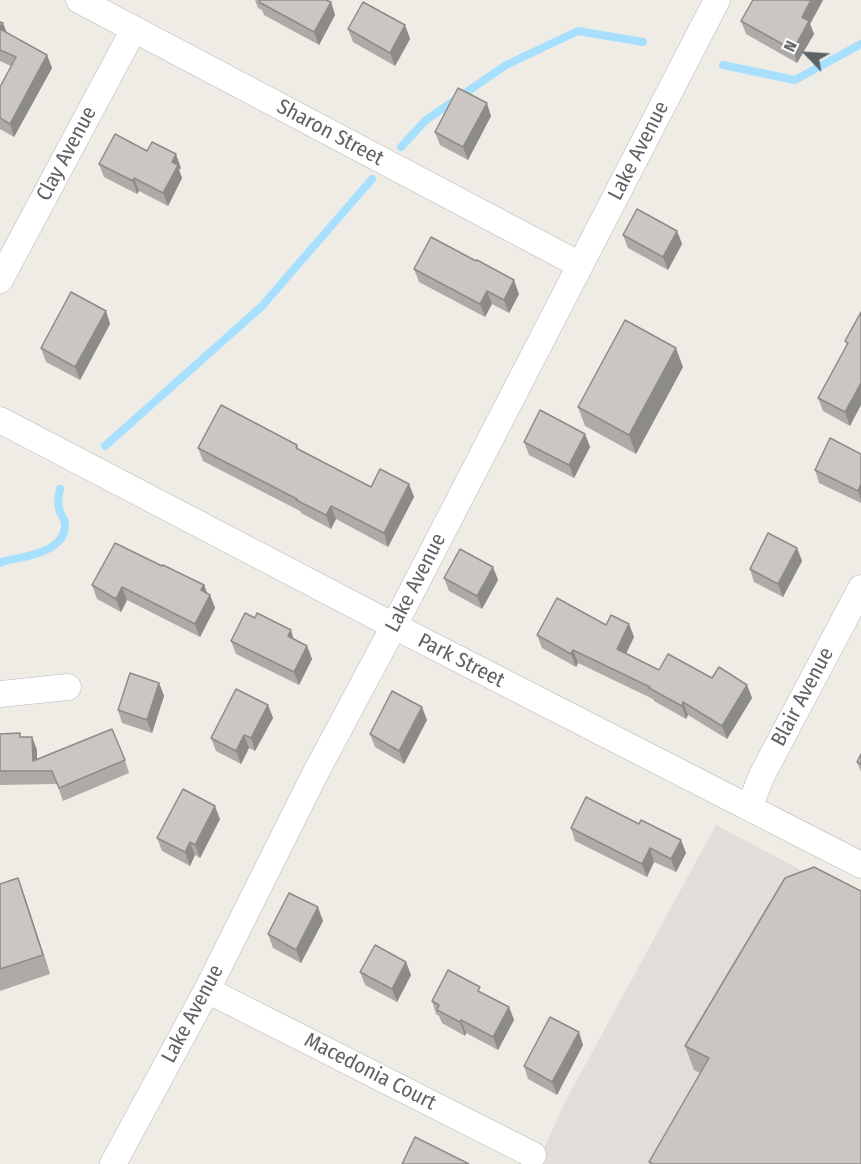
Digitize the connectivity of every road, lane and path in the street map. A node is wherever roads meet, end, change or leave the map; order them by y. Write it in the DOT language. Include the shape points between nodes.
graph roads {
  1 [pos="80,0"];
  2 [pos="717,0"];
  3 [pos="134,28"];
  4 [pos="580,265"];
  5 [pos="0,280"];
  6 [pos="0,420"];
  7 [pos="861,588"];
  8 [pos="394,626"];
  9 [pos="68,687"];
  10 [pos="0,694"];
  11 [pos="748,807"];
  12 [pos="861,865"];
  13 [pos="207,990"];
  14 [pos="533,1155"];
  15 [pos="113,1164"];
  1 -- 3 [label="street, Sharon Street"];
  2 -- 4 [label="street, Lake Avenue"];
  3 -- 4 [label="street, Sharon Street"];
  3 -- 5 [label="street, Clay Avenue"];
  4 -- 8 [label="street, Lake Avenue"];
  6 -- 8 [label="street, Park Street"];
  7 -- 11 [label="street, Blair Avenue"];
  8 -- 11 [label="street, Park Street"];
  8 -- 13 [label="street, Lake Avenue"];
  9 -- 10 [label="street"];
  11 -- 12 [label="street, Park Street"];
  13 -- 14 [label="street, Macedonia Court"];
  13 -- 15 [label="street, Lake Avenue"];
}
